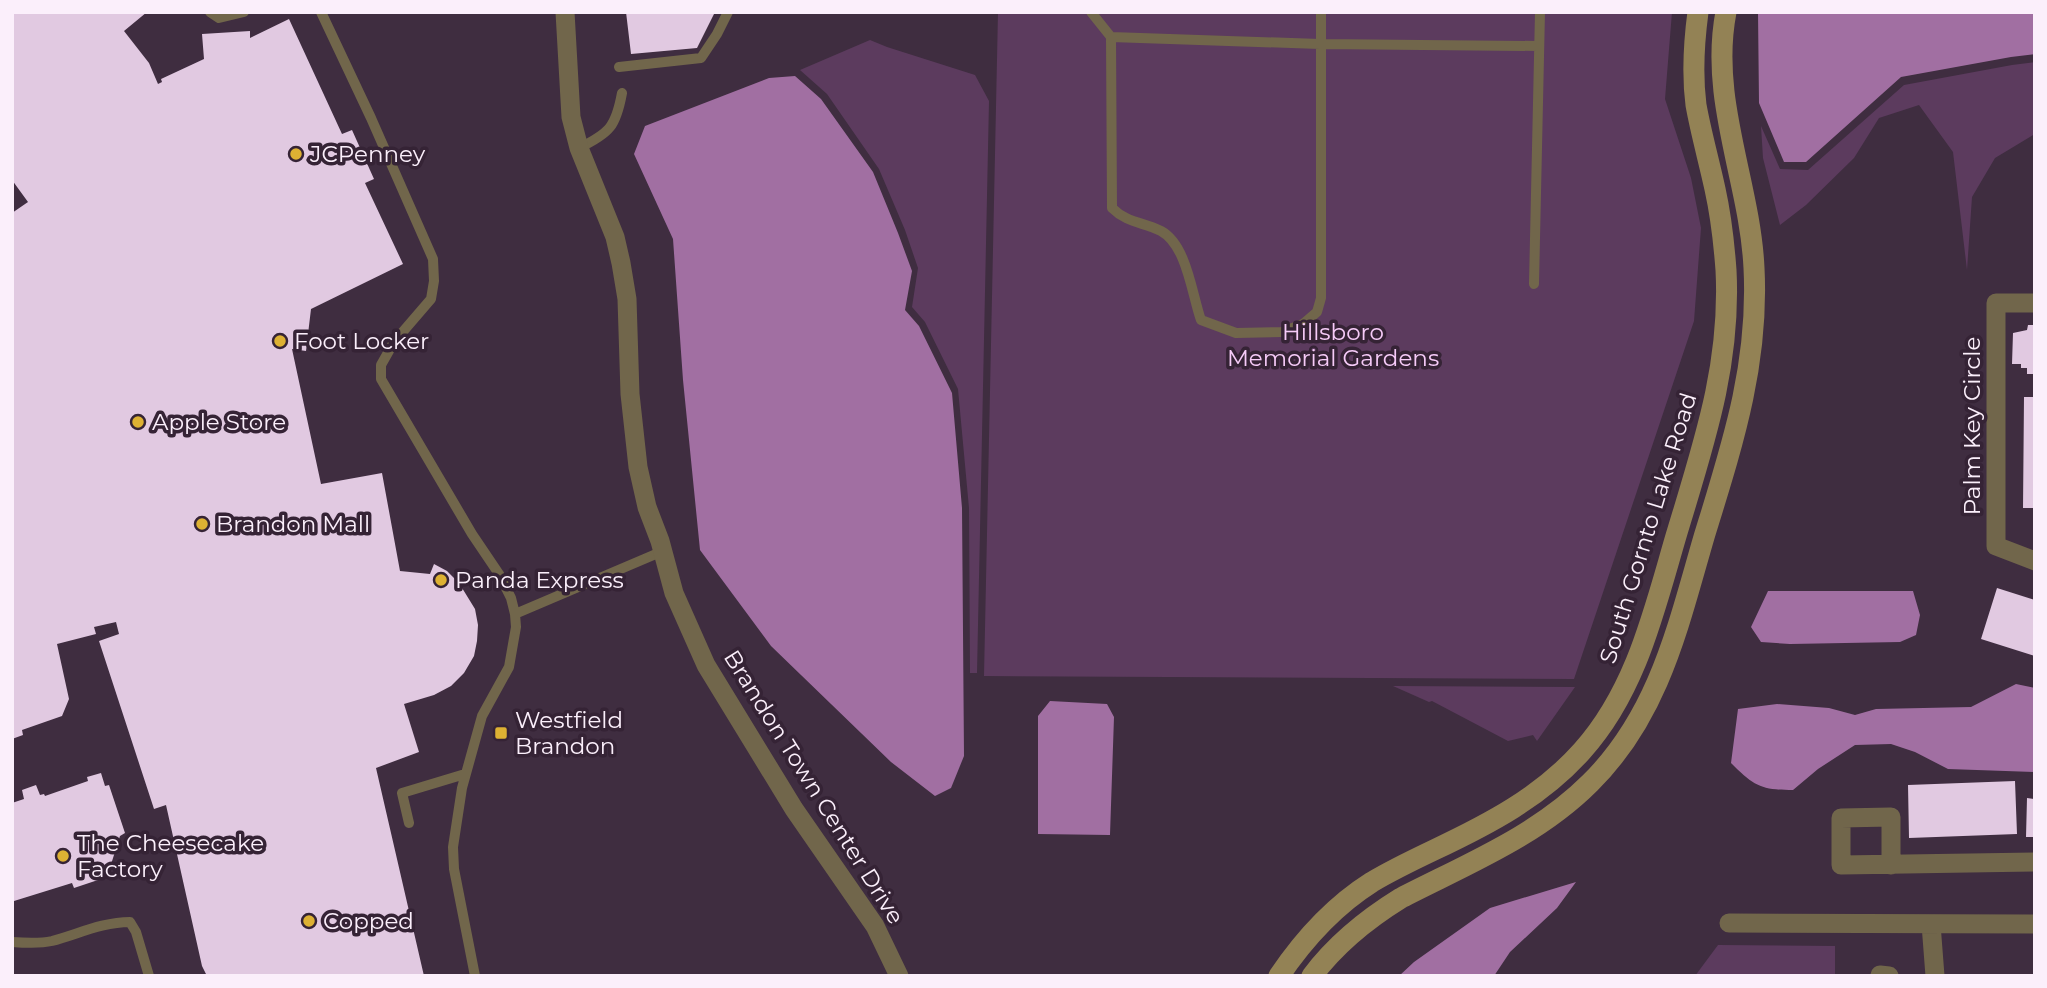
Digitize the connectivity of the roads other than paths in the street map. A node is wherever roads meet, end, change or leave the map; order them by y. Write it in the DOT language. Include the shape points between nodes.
graph roads {
  1 [pos="210,12"];
  2 [pos="244,12"];
  3 [pos="321,12"];
  4 [pos="565,12"];
  5 [pos="728,12"];
  6 [pos="1091,12"];
  7 [pos="1321,12"];
  8 [pos="1540,12"];
  9 [pos="1698,12"];
  10 [pos="1726,12"];
  11 [pos="1111,37"];
  12 [pos="1320,44"];
  13 [pos="1538,46"];
  14 [pos="619,67"];
  15 [pos="622,93"];
  16 [pos="579,148"];
  17 [pos="1534,284"];
  18 [pos="2035,303"];
  19 [pos="663,551"];
  20 [pos="2035,561"];
  21 [pos="515,614"];
  22 [pos="1638,659"];
  23 [pos="1664,669"];
  24 [pos="465,774"];
  25 [pos="409,823"];
  26 [pos="2035,862"];
  27 [pos="1891,865"];
  28 [pos="1729,923"];
  29 [pos="1931,924"];
  30 [pos="2035,924"];
  31 [pos="12,942"];
  32 [pos="1880,975"];
  33 [pos="149,976"];
  34 [pos="475,976"];
  35 [pos="899,976"];
  36 [pos="1279,976"];
  37 [pos="1312,976"];
  38 [pos="1889,976"];
  39 [pos="1935,976"];
  1 -- 2 [label="lane" via="219,18"];
  3 -- 21 [label="lane" via="433,259 431,299 394,342 381,365 381,379 499,574"];
  4 -- 16 [label="street, Brandon Town Center Drive" via="571,117"];
  5 -- 14 [label="lane" via="701,58"];
  6 -- 11 [label="lane"];
  7 -- 12 [label="lane"];
  8 -- 13 [label="lane"];
  9 -- 22 [label="street, South Gornto Lake Road" via="1695,86 1723,232 1724,348 1712,416"];
  10 -- 23 [label="street" via="1724,99 1754,268 1751,359 1739,420"];
  11 -- 12 [label="lane"];
  11 -- 12 [label="lane" via="1112,208 1122,218 1164,233 1178,249 1201,320 1236,333 1282,332 1317,312 1321,298"];
  12 -- 13 [label="lane"];
  13 -- 17 [label="lane"];
  15 -- 16 [label="lane" via="618,118 599,139"];
  16 -- 19 [label="street, Brandon Town Center Drive" via="615,237 621,264 629,319 634,442 644,495"];
  18 -- 20 [label="street, Palm Key Circle" via="1996,303 1996,546"];
  19 -- 21 [label="lane"];
  19 -- 35 [label="street, Brandon Town Center Drive" via="674,593 706,665 793,808 875,926"];
  21 -- 24 [label="lane" via="509,667 482,716"];
  22 -- 23 [label="lane"];
  22 -- 36 [label="street, South Gornto Lake Road" via="1605,723 1549,783 1499,817 1354,895 1308,938"];
  23 -- 37 [label="street" via="1618,751 1573,799 1520,838 1385,908 1350,935"];
  24 -- 25 [label="lane" via="402,793"];
  24 -- 34 [label="lane" via="454,869"];
  26 -- 27 [label="street"];
  28 -- 29 [label="street"];
  29 -- 30 [label="street"];
  29 -- 39 [label="street"];
  31 -- 33 [label="lane" via="50,941 130,922"];
  32 -- 38 [label="street"];
}
